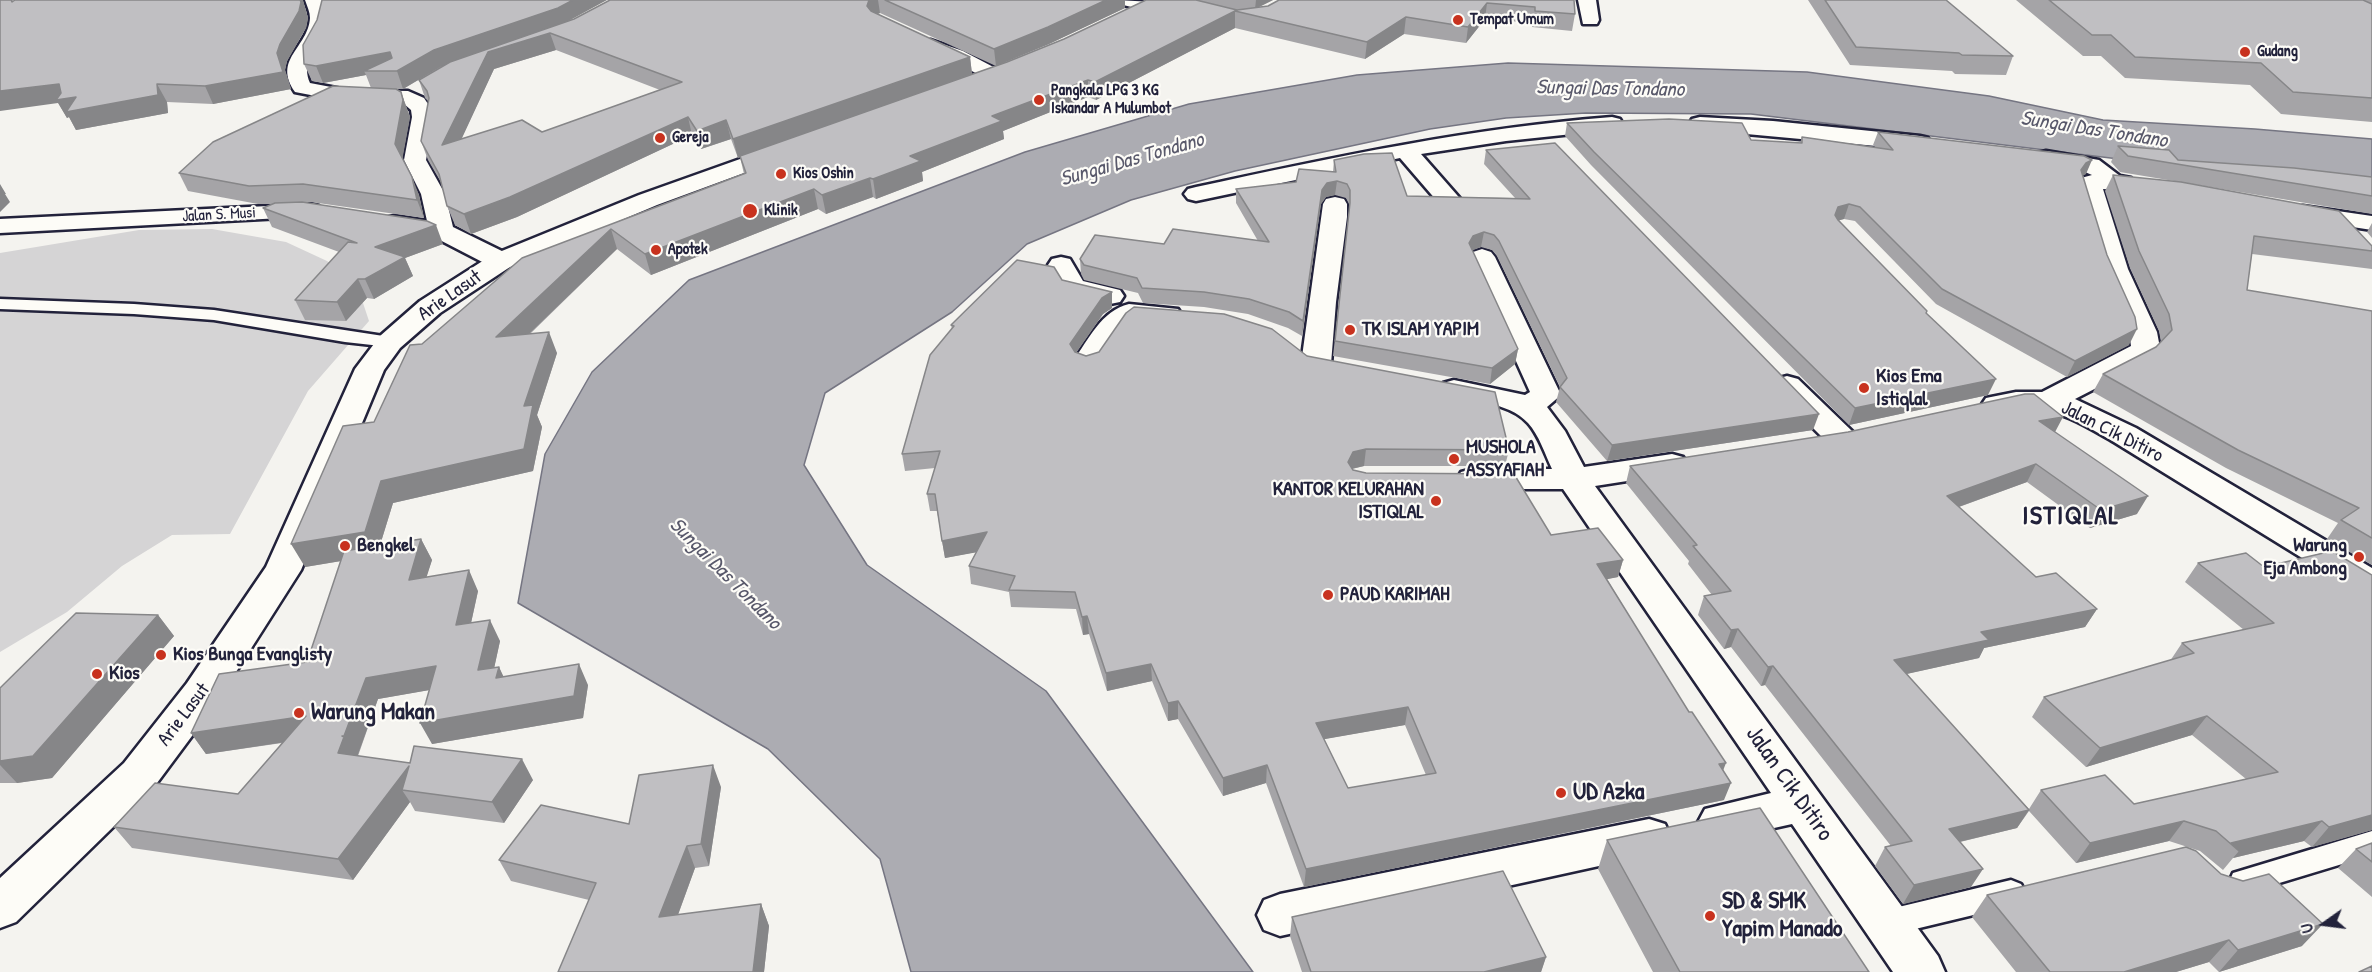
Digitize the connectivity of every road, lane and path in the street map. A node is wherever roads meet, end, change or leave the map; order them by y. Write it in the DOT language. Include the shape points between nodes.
graph roads {
  1 [pos="314,0"];
  2 [pos="1587,0"];
  3 [pos="1144,2"];
  4 [pos="1590,20"];
  5 [pos="1107,26"];
  6 [pos="911,36"];
  7 [pos="428,85"];
  8 [pos="956,88"];
  9 [pos="408,97"];
  10 [pos="1633,124"];
  11 [pos="1675,124"];
  12 [pos="1544,129"];
  13 [pos="814,140"];
  14 [pos="1938,145"];
  15 [pos="1405,150"];
  16 [pos="1566,155"];
  17 [pos="2021,155"];
  18 [pos="2112,182"];
  19 [pos="2149,186"];
  20 [pos="1196,194"];
  21 [pos="1452,203"];
  22 [pos="1335,204"];
  23 [pos="2277,207"];
  24 [pos="333,214"];
  25 [pos="376,220"];
  26 [pos="0,226"];
  27 [pos="441,231"];
  28 [pos="2367,234"];
  29 [pos="1482,257"];
  30 [pos="501,261"];
  31 [pos="1061,265"];
  32 [pos="0,304"];
  33 [pos="1129,312"];
  34 [pos="1194,318"];
  35 [pos="390,342"];
  36 [pos="1290,344"];
  37 [pos="1088,361"];
  38 [pos="1769,365"];
  39 [pos="1429,385"];
  40 [pos="2050,400"];
  41 [pos="1527,407"];
  42 [pos="1969,410"];
  43 [pos="1806,444"];
  44 [pos="1701,459"];
  45 [pos="1445,479"];
  46 [pos="1573,479"];
  47 [pos="2372,584"];
  48 [pos="1803,804"];
  49 [pos="2372,843"];
  50 [pos="2214,885"];
  51 [pos="2033,888"];
  52 [pos="0,908"];
  53 [pos="1280,915"];
  54 [pos="1886,923"];
  55 [pos="1921,972"];
  1 -- 9 [label="street" via="318,24 298,60 302,88 347,96"];
  2 -- 4 [label="street"];
  3 -- 5 [label="street"];
  6 -- 8 [label="street" via="1007,70"];
  7 -- 9 [label="street"];
  9 -- 27 [label="street" via="416,101 422,112 415,160 432,191"];
  10 -- 12 [label="street"];
  11 -- 14 [label="street" via="1773,128"];
  12 -- 15 [label="street"];
  12 -- 16 [label="street"];
  13 -- 30 [label="street, Arie Lasut" via="648,200"];
  15 -- 20 [label="street"];
  15 -- 21 [label="street"];
  17 -- 18 [label="street" via="2083,162 2104,172"];
  18 -- 19 [label="street"];
  18 -- 40 [label="street" via="2095,181 2089,187 2146,348"];
  22 -- 36 [label="street" via="1330,366"];
  23 -- 28 [label="street" via="2339,220"];
  24 -- 26 [label="street, Jalan S. Musi" via="311,211"];
  25 -- 27 [label="street"];
  27 -- 30 [label="street"];
  29 -- 41 [label="street" via="1545,395"];
  30 -- 35 [label="street, Arie Lasut" via="430,307"];
  31 -- 33 [label="street" via="1073,287 1127,301"];
  32 -- 35 [label="lane" via="216,316"];
  33 -- 34 [label="street"];
  33 -- 37 [label="street" via="1115,321"];
  35 -- 52 [label="street, Arie Lasut" via="370,369 283,570 201,694 139,775"];
  38 -- 43 [label="street" via="1853,436"];
  39 -- 41 [label="street" via="1481,393"];
  40 -- 42 [label="street, Jalan Cik Ditiro" via="2005,391"];
  40 -- 47 [label="street, Jalan Cik Ditiro" via="2125,435"];
  41 -- 46 [label="street, Jalan Cik Ditiro" via="1539,415"];
  44 -- 46 [label="street"];
  45 -- 46 [label="street"];
  46 -- 48 [label="street, Jalan Cik Ditiro"];
  48 -- 53 [label="street"];
  48 -- 54 [label="street, Jalan Cik Ditiro"];
  49 -- 50 [label="lane" via="2225,888"];
  51 -- 54 [label="lane"];
  54 -- 55 [label="street, Jalan Cik Ditiro"];
}
